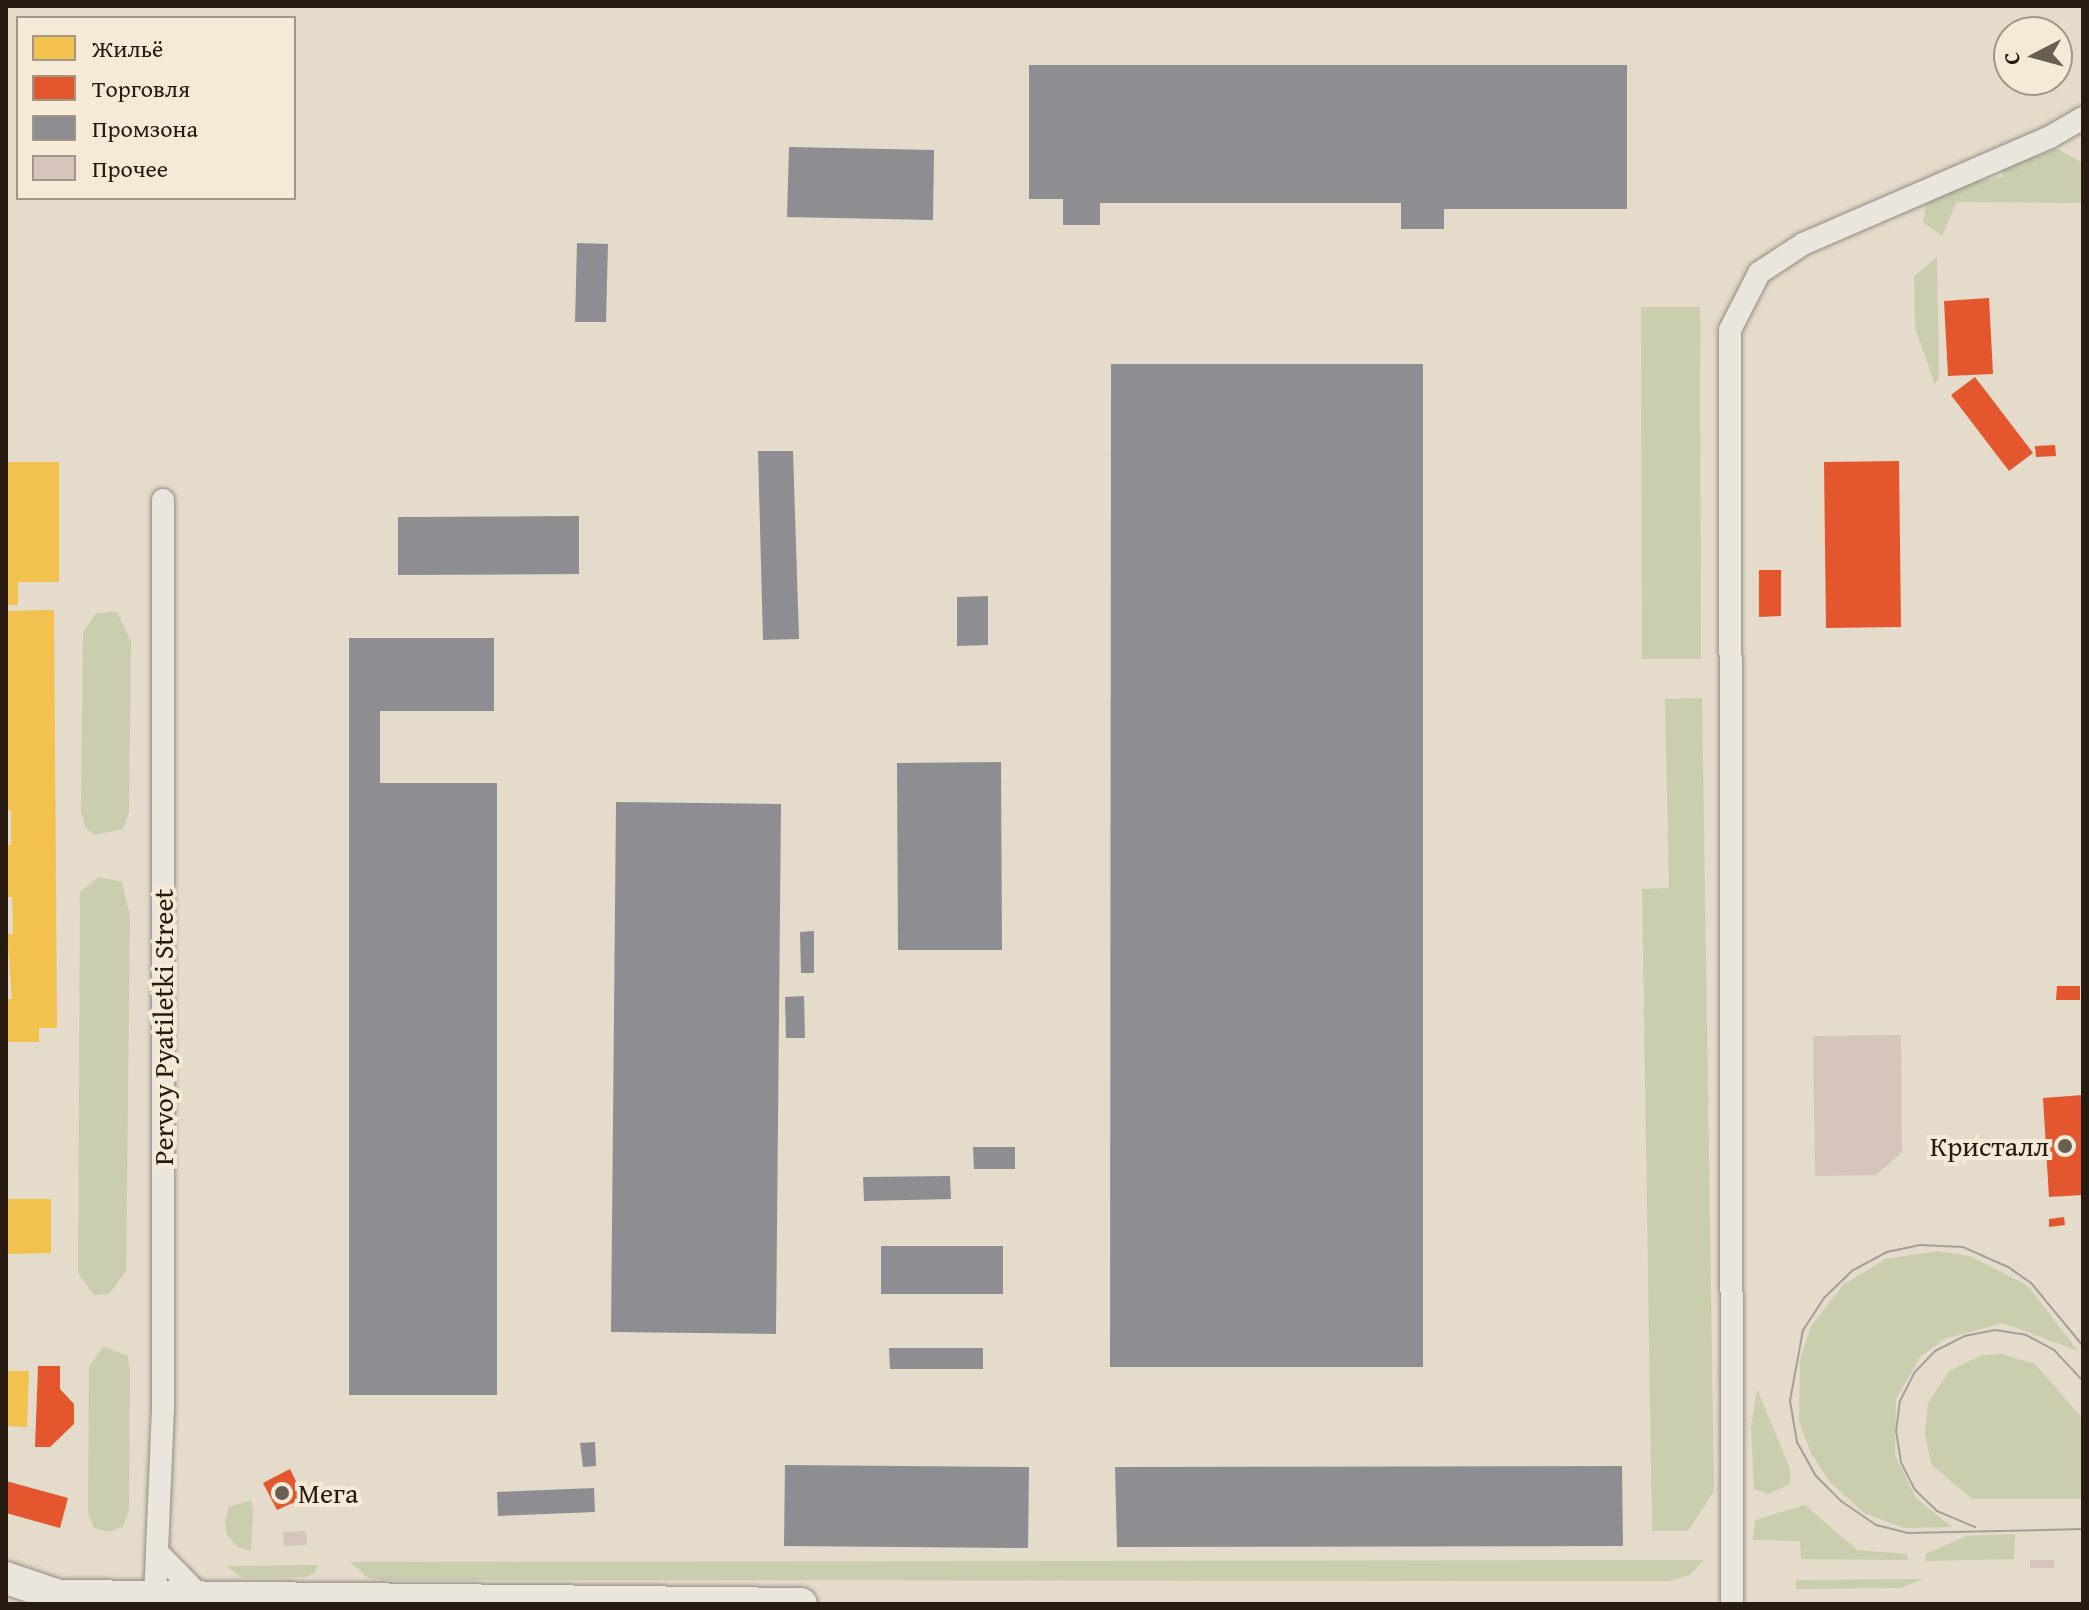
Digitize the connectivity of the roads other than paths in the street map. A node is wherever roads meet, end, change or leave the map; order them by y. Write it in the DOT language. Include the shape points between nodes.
graph roads {
  1 [pos="2083,118"];
  2 [pos="163,500"];
  3 [pos="158,1553"];
  4 [pos="6,1578"];
  5 [pos="74,1600"];
  6 [pos="155,1602"];
  7 [pos="204,1602"];
  8 [pos="801,1604"];
  9 [pos="1732,1604"];
  1 -- 9 [label="street" via="1803,244 1759,273 1730,330"];
  2 -- 3 [label="street, Pervoy Pyatiletki Street" via="163,1410"];
  3 -- 6 [label="street, Pervoy Pyatiletki Street"];
  3 -- 7 [label="street"];
  4 -- 5 [label="main road"];
  5 -- 6 [label="main road"];
  6 -- 7 [label="main road"];
  7 -- 8 [label="main road"];
}
